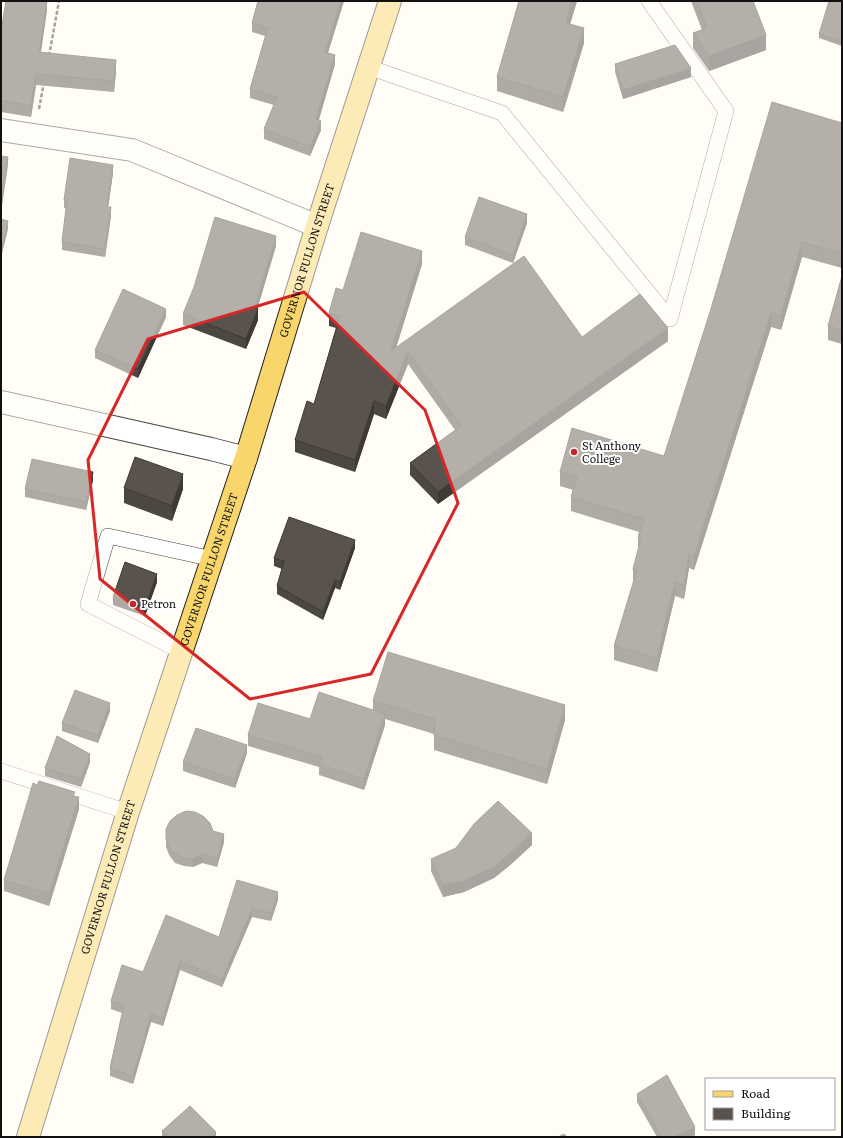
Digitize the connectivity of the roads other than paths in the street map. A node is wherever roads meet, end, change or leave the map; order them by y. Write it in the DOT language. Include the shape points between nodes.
graph roads {
  1 [pos="390,1"];
  2 [pos="649,1"];
  3 [pos="368,67"];
  4 [pos="1,130"];
  5 [pos="317,226"];
  6 [pos="1,402"];
  7 [pos="246,458"];
  8 [pos="213,559"];
  9 [pos="182,652"];
  10 [pos="1,770"];
  11 [pos="128,812"];
  12 [pos="28,1137"];
  1 -- 3 [label="main road, GOVERNOR FULLON STREET"];
  2 -- 3 [label="lane" via="726,111 670,319 502,113"];
  3 -- 5 [label="main road, GOVERNOR FULLON STREET"];
  4 -- 5 [label="street" via="132,150"];
  5 -- 7 [label="main road, GOVERNOR FULLON STREET"];
  6 -- 7 [label="street"];
  7 -- 8 [label="main road, GOVERNOR FULLON STREET"];
  8 -- 9 [label="main road, GOVERNOR FULLON STREET"];
  8 -- 9 [label="lane" via="108,536 88,604"];
  9 -- 11 [label="main road, GOVERNOR FULLON STREET"];
  10 -- 11 [label="lane"];
  11 -- 12 [label="main road, GOVERNOR FULLON STREET"];
}
